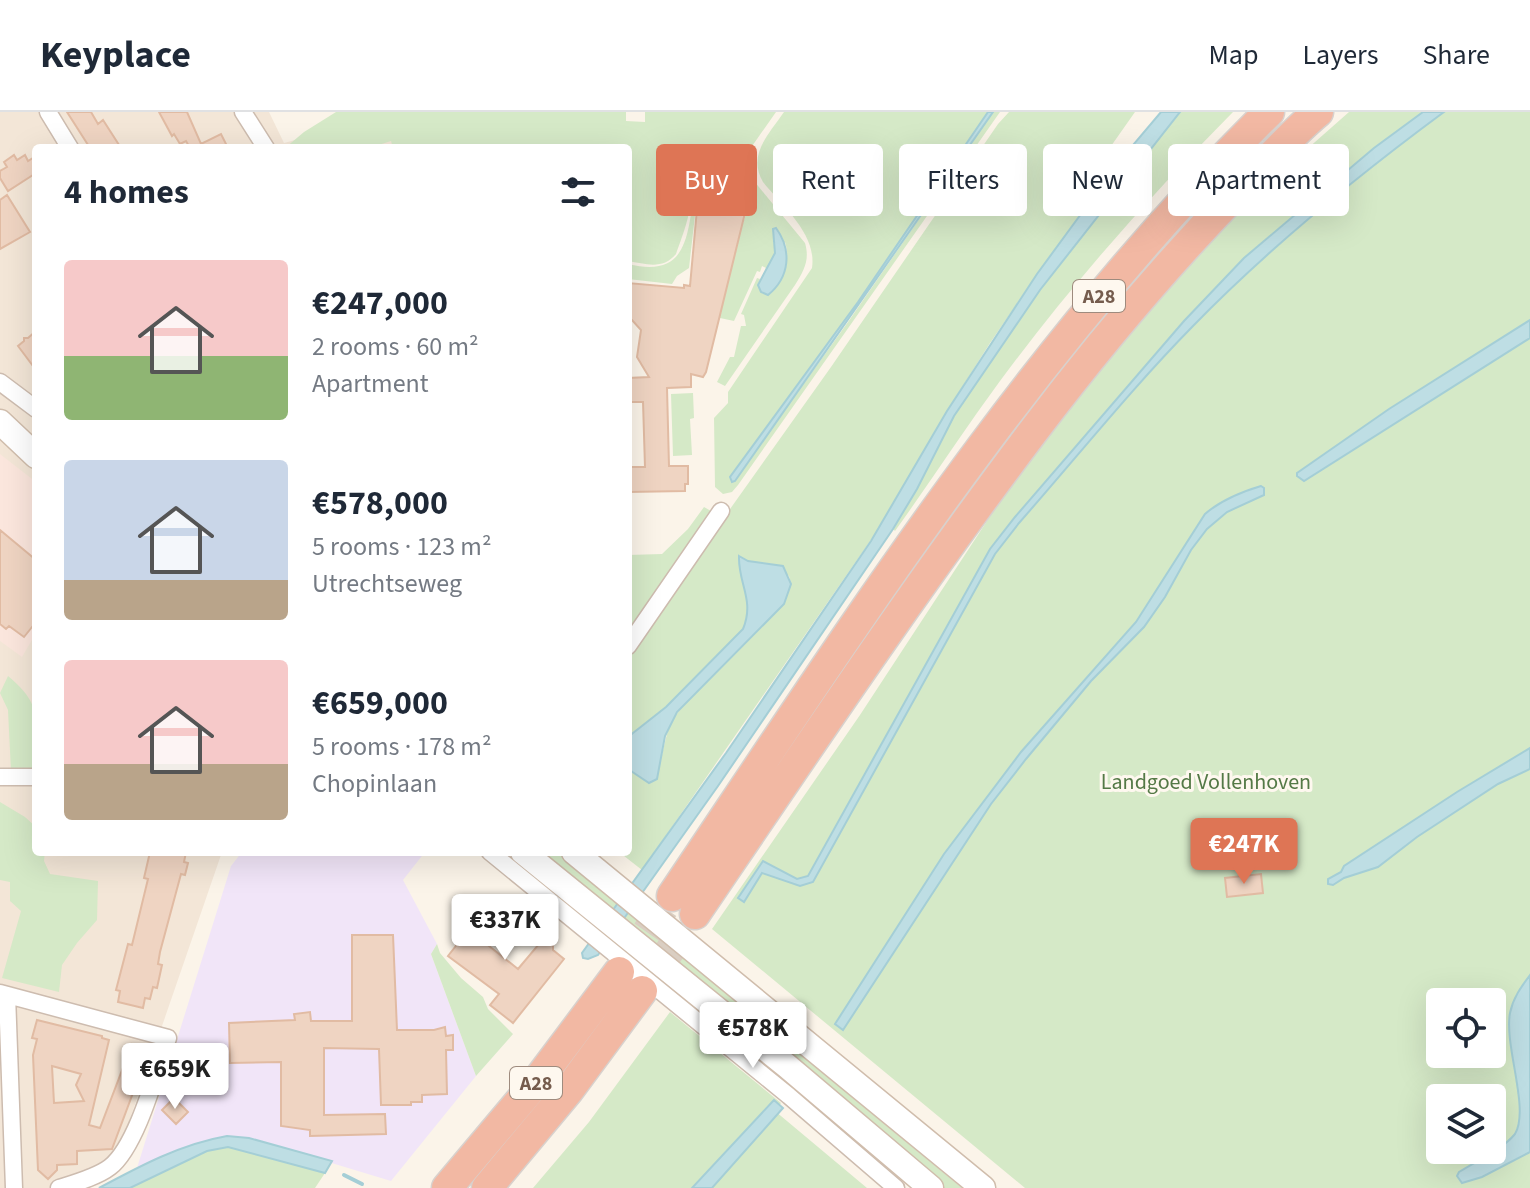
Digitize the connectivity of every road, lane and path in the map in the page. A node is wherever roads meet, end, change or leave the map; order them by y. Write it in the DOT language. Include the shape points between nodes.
graph roads {
  1 [pos="48,112"];
  2 [pos="243,112"];
  3 [pos="1269,112"];
  4 [pos="1318,112"];
  5 [pos="68,144"];
  6 [pos="263,144"];
  7 [pos="0,382"];
  8 [pos="0,406"];
  9 [pos="32,406"];
  10 [pos="0,422"];
  11 [pos="32,430"];
  12 [pos="32,452"];
  13 [pos="721,511"];
  14 [pos="632,640"];
  15 [pos="0,777"];
  16 [pos="32,777"];
  17 [pos="495,856"];
  18 [pos="529,856"];
  19 [pos="579,856"];
  20 [pos="619,972"];
  21 [pos="642,991"];
  22 [pos="4,994"];
  23 [pos="5,1093"];
  24 [pos="14,1188"];
  25 [pos="59,1188"];
  26 [pos="447,1188"];
  27 [pos="487,1188"];
  28 [pos="896,1188"];
  29 [pos="931,1188"];
  30 [pos="983,1188"];
  1 -- 5 [label="street"];
  2 -- 6 [label="street"];
  3 -- 4 [label="highway, A28" via="1163,221 1041,368 947,495 837,653 684,905 1068,386 1185,246"];
  7 -- 9 [label="street"];
  8 -- 11 [label="main road"];
  10 -- 12 [label="main road"];
  13 -- 14 [label="street"];
  15 -- 16 [label="street"];
  17 -- 28 [label="street"];
  18 -- 29 [label="main road"];
  19 -- 30 [label="main road"];
  20 -- 26 [label="highway, A28"];
  21 -- 27 [label="highway, A28"];
  22 -- 23 [label="street"];
  22 -- 25 [label="street" via="168,1038 122,1157 107,1170"];
  23 -- 24 [label="street"];
}
